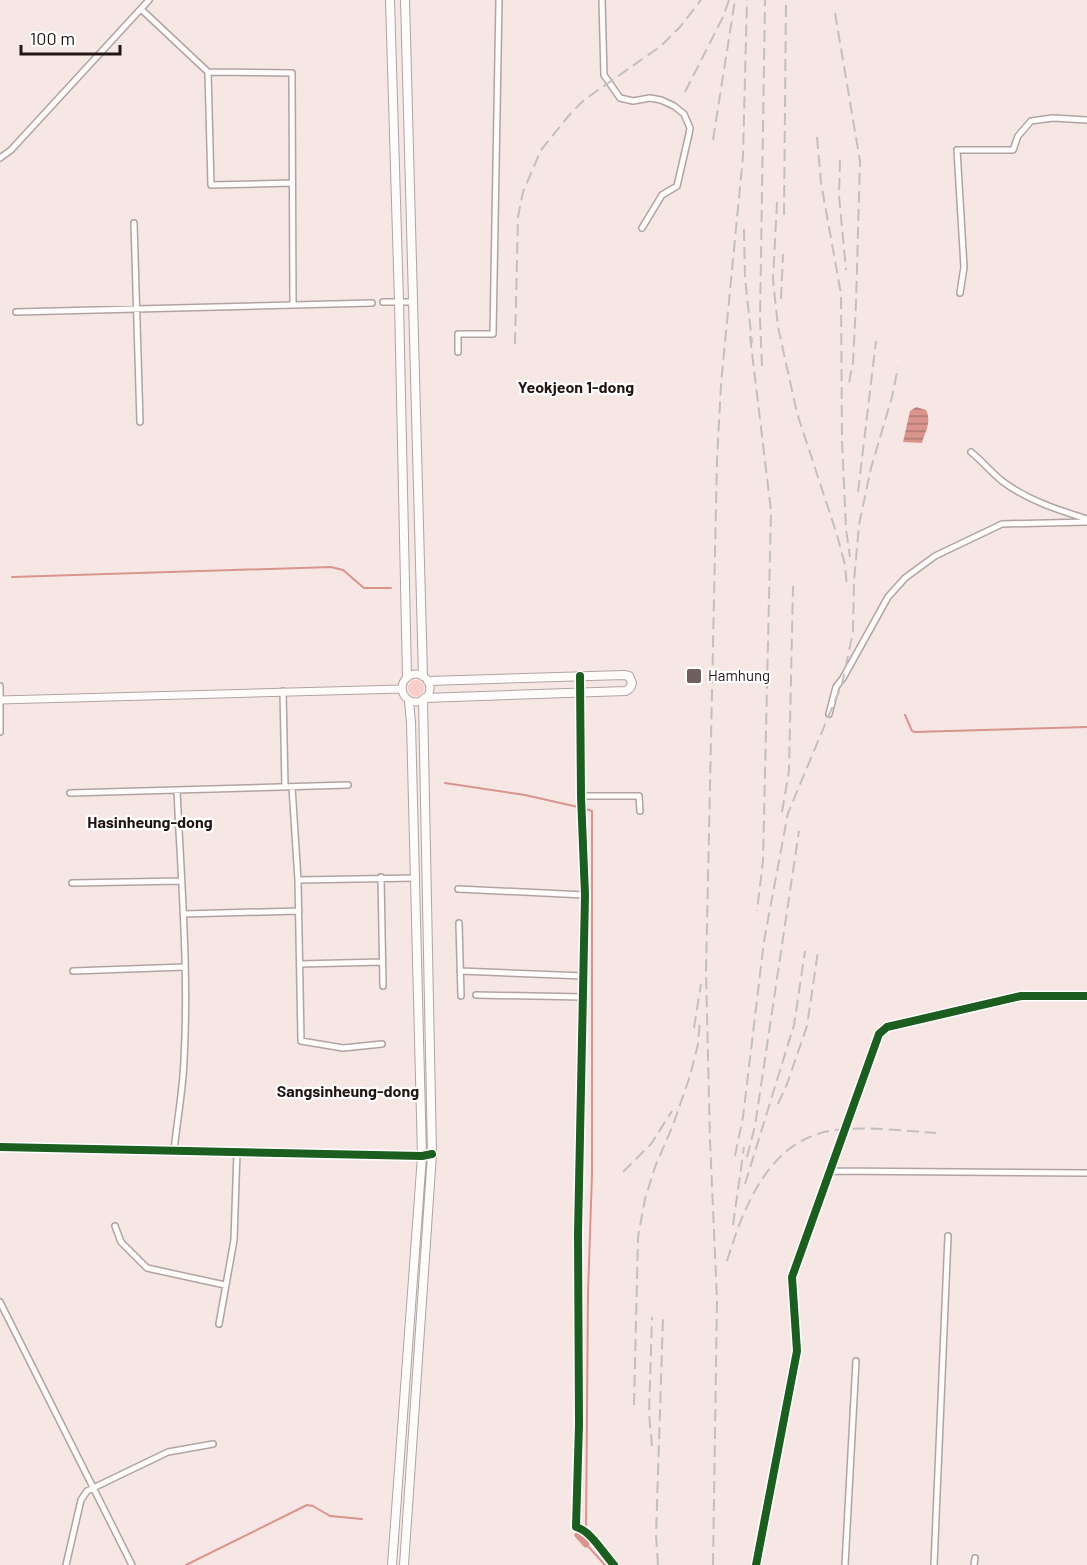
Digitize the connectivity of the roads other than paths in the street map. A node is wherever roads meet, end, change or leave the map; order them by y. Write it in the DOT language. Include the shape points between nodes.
graph roads {
  1 [pos="149,0"];
  2 [pos="390,0"];
  3 [pos="405,0"];
  4 [pos="499,0"];
  5 [pos="602,0"];
  6 [pos="142,10"];
  7 [pos="208,72"];
  8 [pos="1087,120"];
  9 [pos="0,158"];
  10 [pos="292,183"];
  11 [pos="134,223"];
  12 [pos="642,228"];
  13 [pos="960,293"];
  14 [pos="383,302"];
  15 [pos="399,302"];
  16 [pos="414,302"];
  17 [pos="372,303"];
  18 [pos="293,305"];
  19 [pos="137,309"];
  20 [pos="16,312"];
  21 [pos="458,352"];
  22 [pos="140,422"];
  23 [pos="972,452"];
  24 [pos="1087,521"];
  25 [pos="580,676"];
  26 [pos="407,677"];
  27 [pos="425,679"];
  28 [pos="0,686"];
  29 [pos="402,689"];
  30 [pos="283,692"];
  31 [pos="580,692"];
  32 [pos="424,699"];
  33 [pos="0,700"];
  34 [pos="409,701"];
  35 [pos="829,714"];
  36 [pos="0,732"];
  37 [pos="348,785"];
  38 [pos="285,787"];
  39 [pos="292,787"];
  40 [pos="177,790"];
  41 [pos="70,793"];
  42 [pos="581,796"];
  43 [pos="640,811"];
  44 [pos="381,877"];
  45 [pos="416,878"];
  46 [pos="298,880"];
  47 [pos="181,881"];
  48 [pos="72,883"];
  49 [pos="458,889"];
  50 [pos="585,895"];
  51 [pos="299,912"];
  52 [pos="183,914"];
  53 [pos="459,923"];
  54 [pos="382,962"];
  55 [pos="300,964"];
  56 [pos="185,967"];
  57 [pos="73,971"];
  58 [pos="460,971"];
  59 [pos="584,976"];
  60 [pos="382,986"];
  61 [pos="476,995"];
  62 [pos="461,996"];
  63 [pos="1087,996"];
  64 [pos="584,997"];
  65 [pos="382,1044"];
  66 [pos="0,1147"];
  67 [pos="174,1151"];
  68 [pos="237,1152"];
  69 [pos="432,1154"];
  70 [pos="422,1156"];
  71 [pos="831,1172"];
  72 [pos="1087,1173"];
  73 [pos="115,1226"];
  74 [pos="948,1236"];
  75 [pos="225,1285"];
  76 [pos="0,1302"];
  77 [pos="219,1324"];
  78 [pos="856,1361"];
  79 [pos="213,1444"];
  80 [pos="93,1487"];
  81 [pos="975,1558"];
  82 [pos="66,1565"];
  83 [pos="132,1565"];
  84 [pos="392,1565"];
  85 [pos="404,1565"];
  86 [pos="614,1565"];
  87 [pos="756,1565"];
  88 [pos="845,1565"];
  89 [pos="934,1565"];
  90 [pos="974,1565"];
  1 -- 6 [label="street"];
  2 -- 15 [label="main road"];
  3 -- 16 [label="main road"];
  4 -- 21 [label="street" via="493,334 458,334"];
  5 -- 12 [label="street" via="604,75 609,84 620,98 633,102 650,98 674,106 684,114 690,128 677,186 662,195"];
  6 -- 7 [label="street"];
  6 -- 9 [label="street"];
  7 -- 10 [label="street" via="212,184"];
  7 -- 10 [label="street" via="292,73"];
  8 -- 13 [label="street" via="1053,118 1031,122 1018,136 1013,150 957,150 964,267"];
  10 -- 18 [label="street"];
  11 -- 19 [label="street"];
  14 -- 15 [label="street"];
  15 -- 16 [label="street"];
  15 -- 26 [label="main road"];
  16 -- 27 [label="main road"];
  17 -- 18 [label="street"];
  18 -- 19 [label="street"];
  19 -- 20 [label="street"];
  19 -- 22 [label="street"];
  23 -- 24 [label="street" via="1019,492"];
  24 -- 35 [label="street" via="1002,524 941,552 911,573 878,614 836,687"];
  25 -- 27 [label="main road"];
  25 -- 31 [label="street"];
  25 -- 31 [label="main road" via="624,675 632,683 626,691"];
  26 -- 27 [label="street" via="416,674"];
  26 -- 29 [label="street"];
  27 -- 32 [label="street" via="430,689"];
  28 -- 33 [label="street"];
  29 -- 30 [label="street"];
  29 -- 34 [label="street"];
  30 -- 33 [label="street"];
  30 -- 38 [label="street"];
  31 -- 32 [label="main road"];
  31 -- 42 [label="street"];
  32 -- 34 [label="street"];
  32 -- 69 [label="main road"];
  33 -- 36 [label="street"];
  34 -- 45 [label="main road"];
  37 -- 39 [label="street"];
  38 -- 39 [label="street"];
  38 -- 40 [label="street"];
  39 -- 46 [label="street"];
  40 -- 41 [label="street"];
  40 -- 47 [label="street"];
  42 -- 43 [label="street" via="639,796"];
  42 -- 50 [label="street"];
  44 -- 45 [label="street"];
  44 -- 46 [label="street"];
  44 -- 54 [label="street"];
  45 -- 70 [label="main road"];
  46 -- 51 [label="street"];
  47 -- 48 [label="street"];
  47 -- 52 [label="street"];
  49 -- 50 [label="street"];
  50 -- 59 [label="street"];
  51 -- 52 [label="street"];
  51 -- 55 [label="street"];
  52 -- 56 [label="street"];
  53 -- 58 [label="street"];
  54 -- 55 [label="street"];
  54 -- 60 [label="street"];
  55 -- 65 [label="street" via="301,1041 343,1048"];
  56 -- 57 [label="street"];
  56 -- 67 [label="street" via="184,1063"];
  58 -- 59 [label="street"];
  58 -- 62 [label="street"];
  59 -- 64 [label="street"];
  61 -- 64 [label="street"];
  63 -- 71 [label="street" via="1021,996 882,1030"];
  64 -- 86 [label="street" via="576,1527 589,1533"];
  66 -- 67 [label="street"];
  67 -- 68 [label="street"];
  68 -- 70 [label="street"];
  68 -- 75 [label="street" via="234,1240"];
  69 -- 70 [label="street"];
  69 -- 85 [label="main road"];
  70 -- 84 [label="main road"];
  71 -- 72 [label="street"];
  71 -- 87 [label="street" via="792,1277 796,1351"];
  73 -- 75 [label="street" via="121,1242 147,1268"];
  74 -- 89 [label="street"];
  75 -- 77 [label="street"];
  76 -- 80 [label="street"];
  78 -- 88 [label="street"];
  79 -- 80 [label="street" via="168,1452"];
  80 -- 82 [label="street" via="81,1500"];
  80 -- 83 [label="street"];
  81 -- 90 [label="street"];
}
